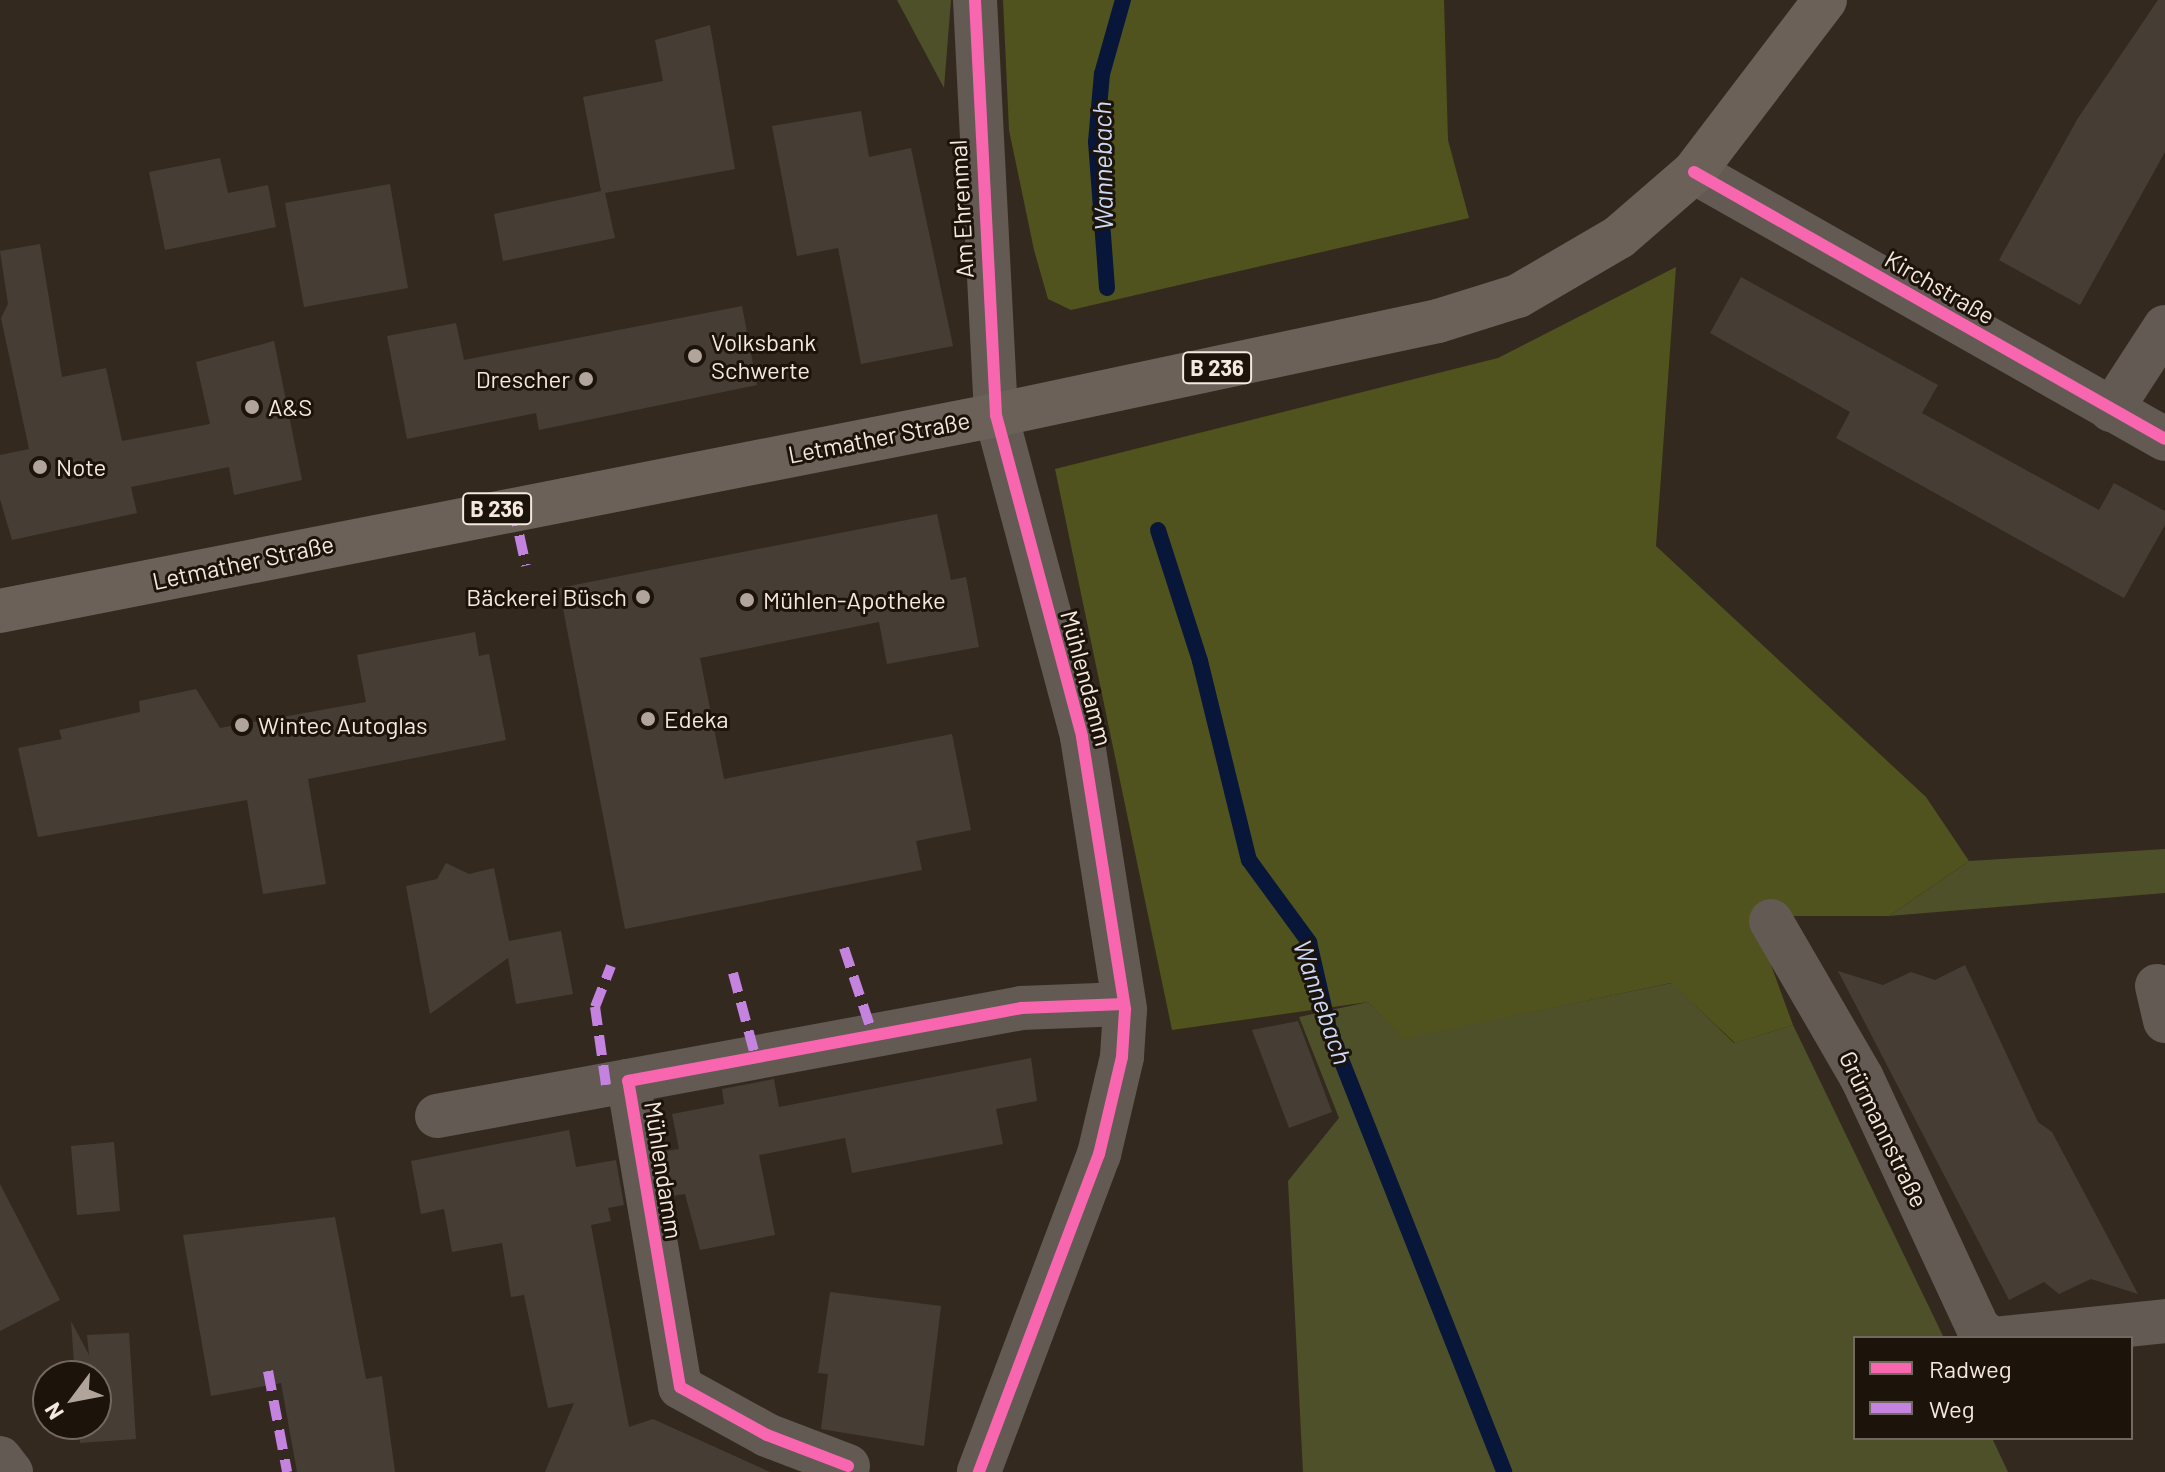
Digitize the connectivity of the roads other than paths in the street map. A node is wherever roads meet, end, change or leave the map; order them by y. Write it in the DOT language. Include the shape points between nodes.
graph roads {
  1 [pos="975,0"];
  2 [pos="1825,0"];
  3 [pos="1694,172"];
  4 [pos="2165,327"];
  5 [pos="2111,410"];
  6 [pos="996,415"];
  7 [pos="2165,439"];
  8 [pos="0,611"];
  9 [pos="1771,921"];
  10 [pos="1124,1007"];
  11 [pos="628,1081"];
  12 [pos="437,1116"];
  13 [pos="2165,1321"];
  14 [pos="1988,1336"];
  15 [pos="2023,1336"];
  16 [pos="0,1458"];
  17 [pos="848,1466"];
  18 [pos="11,1472"];
  19 [pos="979,1472"];
  1 -- 6 [label="street, Am Ehrenmal"];
  2 -- 3 [label="main road, Letmather Straße / B 236"];
  3 -- 5 [label="street, Kirchstraße"];
  3 -- 6 [label="main road, Letmather Straße / B 236" via="1619,237 1518,296 1438,321"];
  4 -- 5 [label="street"];
  5 -- 7 [label="street, Kirchstraße"];
  6 -- 8 [label="main road, Letmather Straße / B 236"];
  6 -- 10 [label="street, Mühlendamm" via="1082,737"];
  9 -- 14 [label="street, Grürmannstraße" via="1862,1078 1978,1328"];
  10 -- 11 [label="street, Mühlendamm" via="1021,1008"];
  10 -- 19 [label="street, Mühlendamm" via="1122,1057 1099,1154"];
  11 -- 12 [label="street, Mühlendamm"];
  11 -- 17 [label="street, Mühlendamm" via="680,1387 767,1435"];
  13 -- 15 [label="street"];
  16 -- 18 [label="street"];
}
